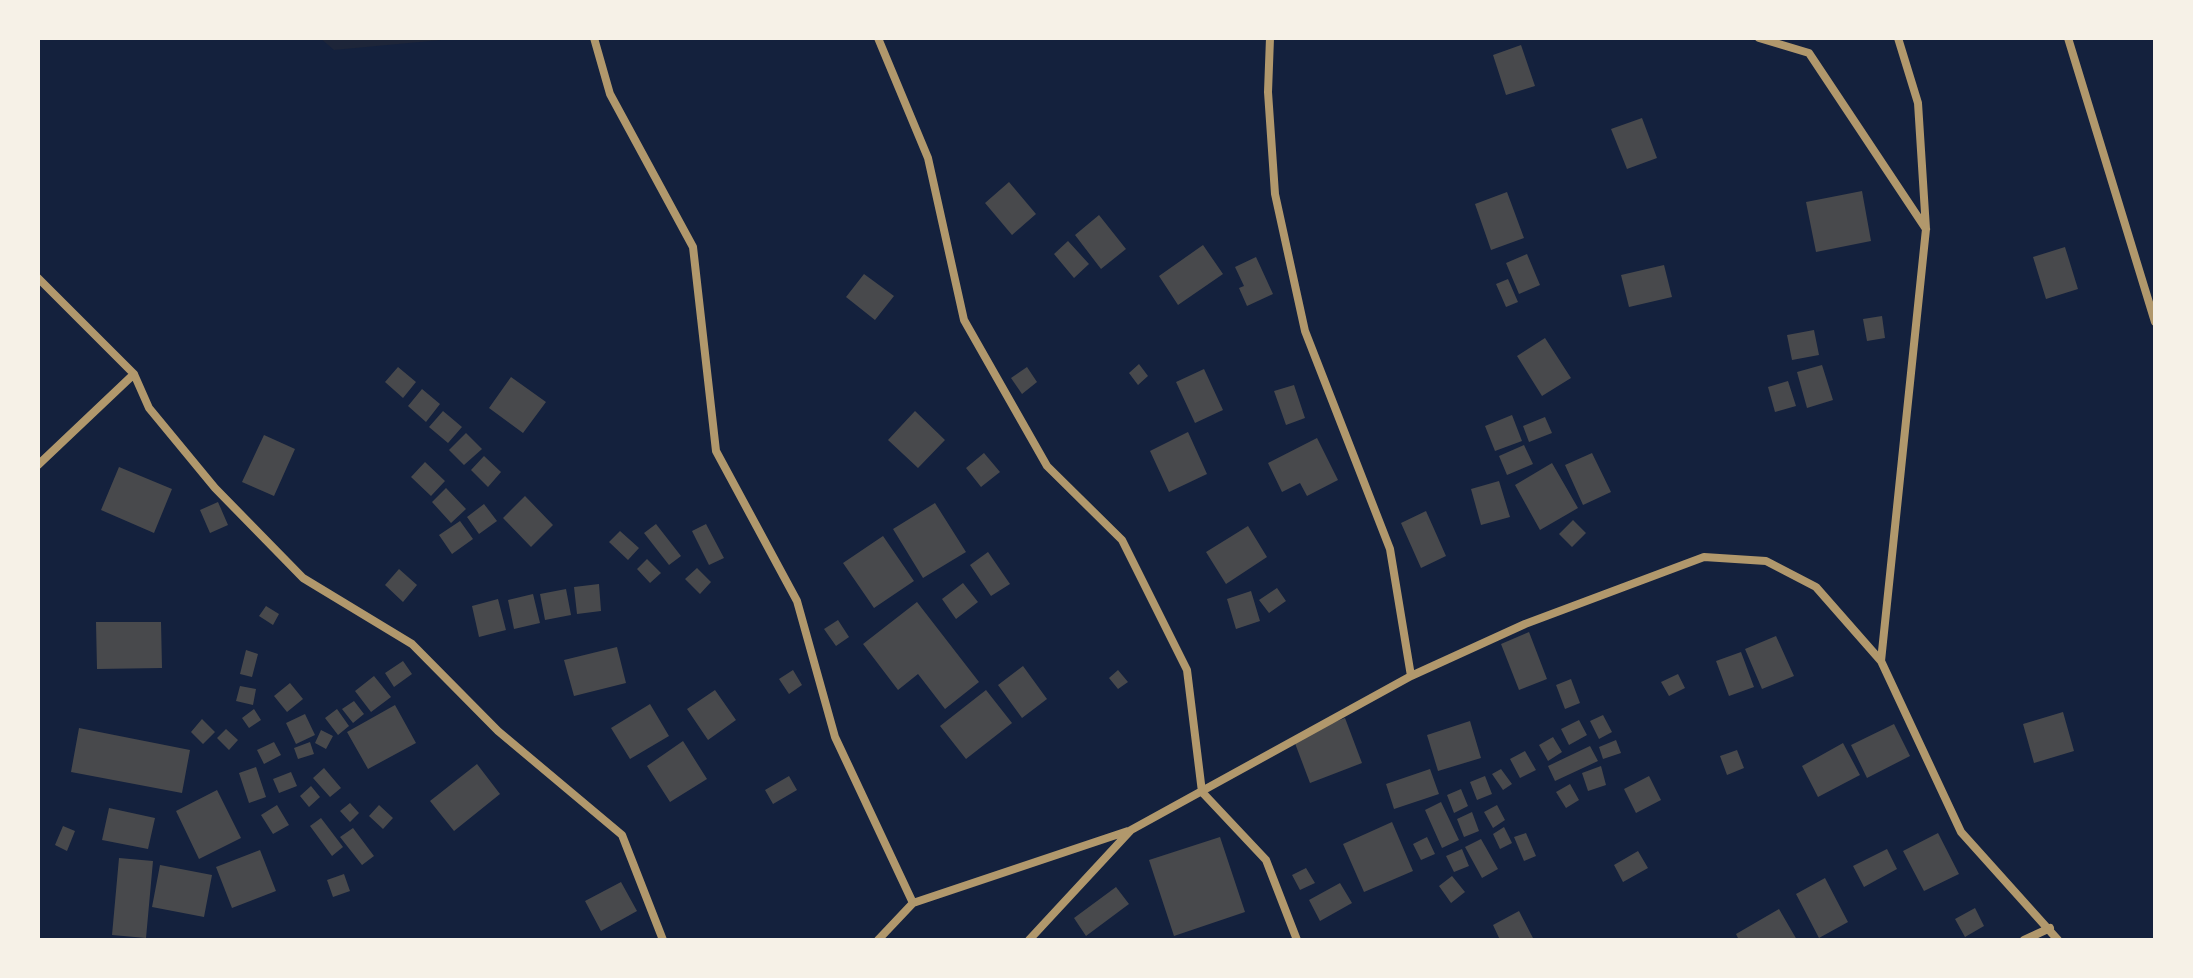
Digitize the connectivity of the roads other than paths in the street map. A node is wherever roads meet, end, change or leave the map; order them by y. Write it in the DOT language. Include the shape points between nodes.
graph roads {
  1 [pos="594,38"];
  2 [pos="878,38"];
  3 [pos="1270,38"];
  4 [pos="1759,38"];
  5 [pos="1898,38"];
  6 [pos="2068,38"];
  7 [pos="1926,229"];
  8 [pos="38,278"];
  9 [pos="2155,322"];
  10 [pos="134,374"];
  11 [pos="38,465"];
  12 [pos="1881,661"];
  13 [pos="1411,676"];
  14 [pos="1202,792"];
  15 [pos="1131,830"];
  16 [pos="913,903"];
  17 [pos="2050,928"];
  18 [pos="663,940"];
  19 [pos="878,940"];
  20 [pos="1029,940"];
  21 [pos="1297,940"];
  22 [pos="2024,940"];
  23 [pos="2058,940"];
  1 -- 16 [label="street" via="610,94 693,247 716,451 797,601 835,737"];
  2 -- 14 [label="street" via="928,158 964,320 1047,466 1122,540 1187,670"];
  3 -- 13 [label="street" via="1275,194 1298,301 1390,549"];
  4 -- 7 [label="street" via="1809,53"];
  5 -- 7 [label="street" via="1918,103"];
  6 -- 9 [label="street"];
  7 -- 12 [label="street"];
  8 -- 10 [label="street"];
  10 -- 11 [label="street"];
  10 -- 18 [label="street" via="149,408 187,454 303,578 412,644 498,731 622,835"];
  12 -- 13 [label="street" via="1816,587 1766,561 1704,557 1525,624"];
  12 -- 17 [label="street" via="1961,832"];
  13 -- 14 [label="street"];
  14 -- 15 [label="street"];
  14 -- 21 [label="street" via="1266,860"];
  15 -- 16 [label="street"];
  15 -- 20 [label="street"];
  16 -- 19 [label="street"];
  17 -- 22 [label="street"];
  17 -- 23 [label="street"];
}
